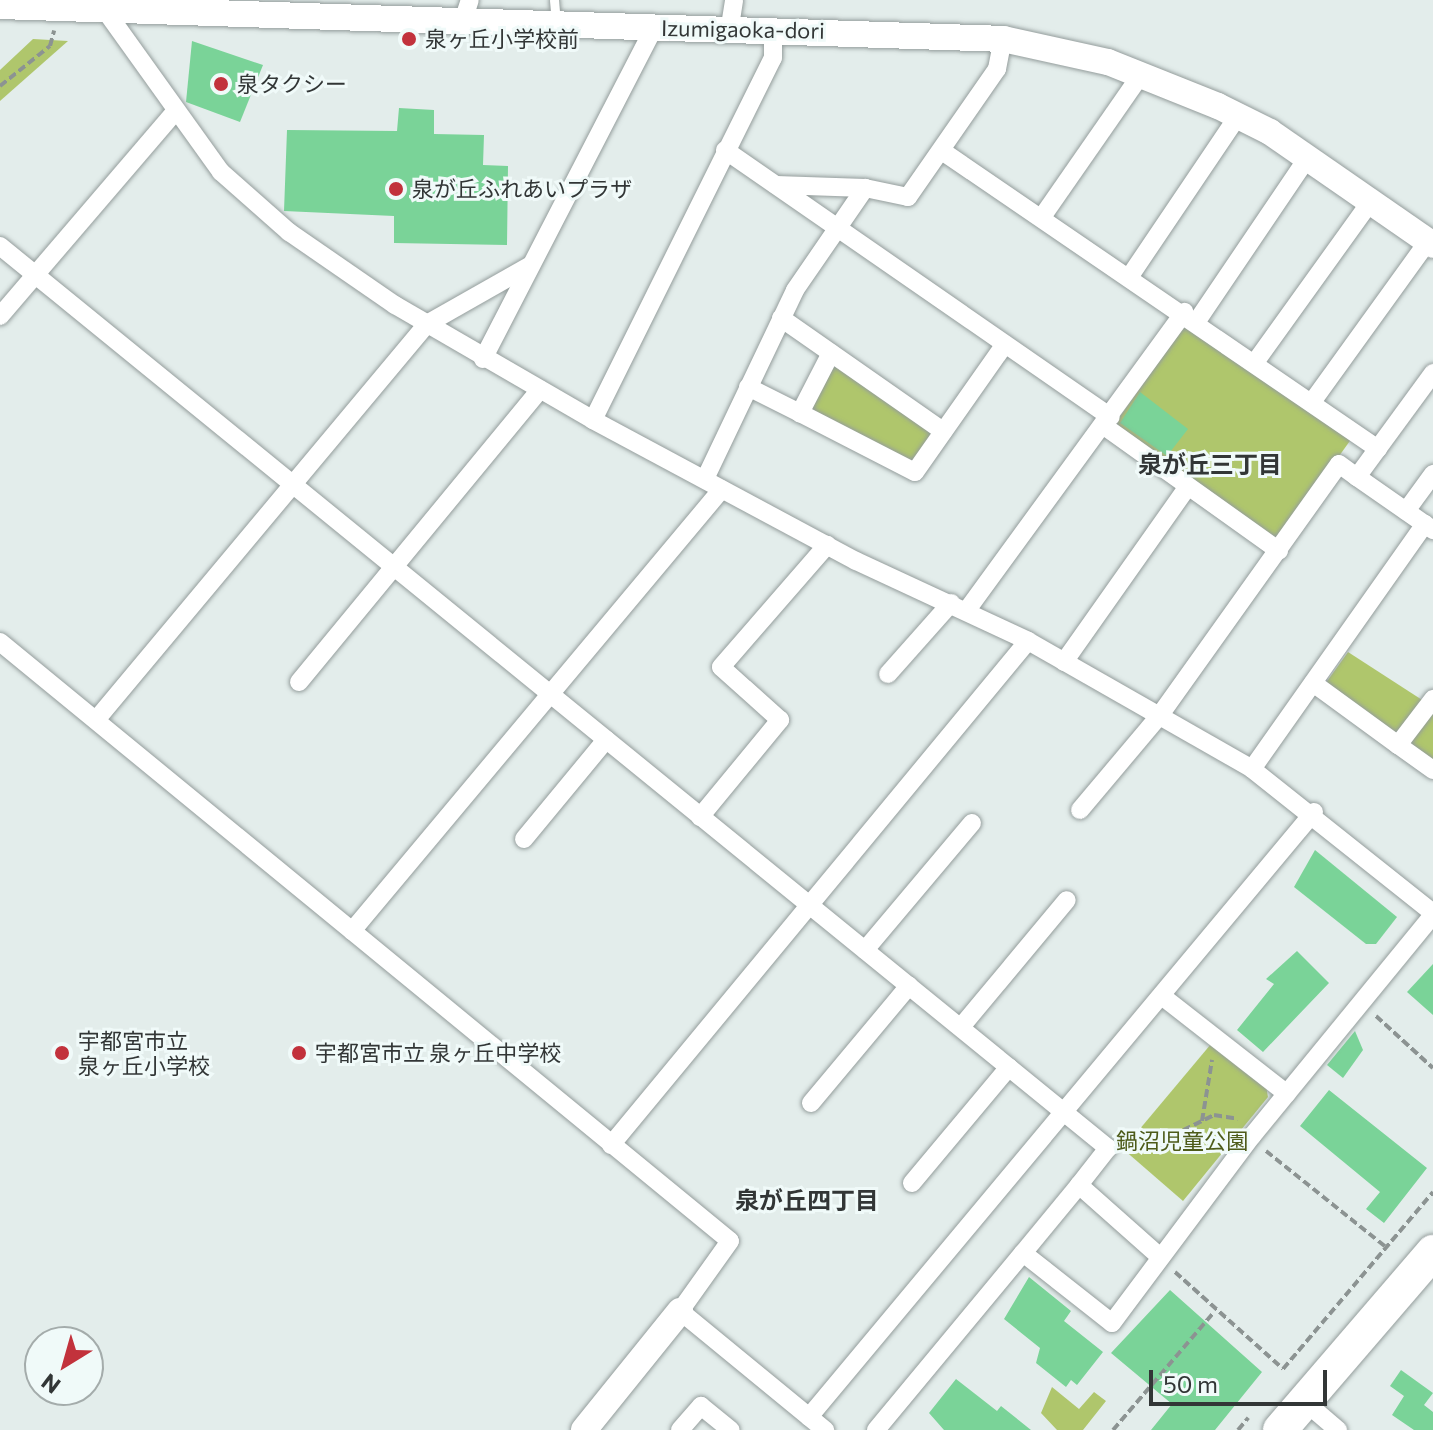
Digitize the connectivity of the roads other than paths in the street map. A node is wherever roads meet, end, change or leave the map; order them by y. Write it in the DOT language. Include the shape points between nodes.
graph roads {
  1 [pos="734,0"];
  2 [pos="0,6"];
  3 [pos="282,8"];
  4 [pos="105,10"];
  5 [pos="466,11"];
  6 [pos="555,12"];
  7 [pos="730,26"];
  8 [pos="654,28"];
  9 [pos="773,28"];
  10 [pos="1003,39"];
  11 [pos="1142,73"];
  12 [pos="173,114"];
  13 [pos="1238,116"];
  14 [pos="725,150"];
  15 [pos="942,151"];
  16 [pos="1308,157"];
  17 [pos="776,185"];
  18 [pos="865,188"];
  19 [pos="1371,201"];
  20 [pos="1042,217"];
  21 [pos="837,228"];
  22 [pos="1430,243"];
  23 [pos="0,246"];
  24 [pos="529,266"];
  25 [pos="35,274"];
  26 [pos="1130,276"];
  27 [pos="0,316"];
  28 [pos="1190,316"];
  29 [pos="781,318"];
  30 [pos="427,324"];
  31 [pos="1005,344"];
  32 [pos="831,353"];
  33 [pos="483,359"];
  34 [pos="1256,361"];
  35 [pos="1433,373"];
  36 [pos="748,387"];
  37 [pos="540,390"];
  38 [pos="1312,402"];
  39 [pos="800,413"];
  40 [pos="593,420"];
  41 [pos="1107,421"];
  42 [pos="943,431"];
  43 [pos="1378,449"];
  44 [pos="1433,474"];
  45 [pos="1357,477"];
  46 [pos="705,479"];
  47 [pos="290,484"];
  48 [pos="1188,486"];
  49 [pos="722,489"];
  50 [pos="1406,511"];
  51 [pos="1429,527"];
  52 [pos="827,545"];
  53 [pos="1279,551"];
  54 [pos="393,568"];
  55 [pos="959,606"];
  56 [pos="1028,641"];
  57 [pos="0,642"];
  58 [pos="1064,662"];
  59 [pos="888,674"];
  60 [pos="299,682"];
  61 [pos="1313,683"];
  62 [pos="550,695"];
  63 [pos="1433,699"];
  64 [pos="1160,715"];
  65 [pos="96,720"];
  66 [pos="606,740"];
  67 [pos="1398,745"];
  68 [pos="1252,769"];
  69 [pos="1433,770"];
  70 [pos="1080,810"];
  71 [pos="1314,812"];
  72 [pos="700,817"];
  73 [pos="972,823"];
  74 [pos="524,839"];
  75 [pos="1067,900"];
  76 [pos="809,904"];
  77 [pos="1433,914"];
  78 [pos="352,931"];
  79 [pos="865,950"];
  80 [pos="909,986"];
  81 [pos="1163,997"];
  82 [pos="961,1027"];
  83 [pos="1009,1067"];
  84 [pos="1287,1094"];
  85 [pos="811,1103"];
  86 [pos="1067,1114"];
  87 [pos="611,1145"];
  88 [pos="912,1183"];
  89 [pos="1079,1185"];
  90 [pos="1433,1252"];
  91 [pos="1023,1253"];
  92 [pos="1159,1256"];
  93 [pos="680,1311"];
  94 [pos="1304,1401"];
  95 [pos="809,1417"];
  96 [pos="584,1430"];
  97 [pos="680,1430"];
  98 [pos="731,1430"];
  99 [pos="825,1430"];
  100 [pos="876,1430"];
  101 [pos="1280,1430"];
  102 [pos="1338,1430"];
  1 -- 7 [label="street"];
  2 -- 4 [label="street, Izumigaoka-dori"];
  3 -- 4 [label="street, Izumigaoka-dori"];
  3 -- 5 [label="street, Izumigaoka-dori"];
  4 -- 12 [label="street"];
  5 -- 6 [label="street, Izumigaoka-dori"];
  6 -- 8 [label="street, Izumigaoka-dori"];
  7 -- 8 [label="street, Izumigaoka-dori"];
  7 -- 9 [label="street, Izumigaoka-dori"];
  8 -- 24 [label="street"];
  9 -- 10 [label="street, Izumigaoka-dori"];
  9 -- 14 [label="street" via="773,58"];
  10 -- 11 [label="street, Izumigaoka-dori"];
  10 -- 15 [label="street" via="997,69"];
  11 -- 13 [label="street, Izumigaoka-dori"];
  11 -- 20 [label="street"];
  12 -- 25 [label="street"];
  12 -- 30 [label="street" via="221,172 289,232"];
  13 -- 16 [label="street, Izumigaoka-dori"];
  13 -- 26 [label="street"];
  14 -- 17 [label="street"];
  14 -- 40 [label="street"];
  15 -- 18 [label="street" via="908,197"];
  15 -- 20 [label="street"];
  16 -- 19 [label="street, Izumigaoka-dori"];
  16 -- 28 [label="street"];
  17 -- 18 [label="street"];
  17 -- 21 [label="street"];
  18 -- 21 [label="street"];
  19 -- 22 [label="street, Izumigaoka-dori"];
  19 -- 34 [label="street"];
  20 -- 26 [label="street"];
  21 -- 29 [label="street"];
  21 -- 31 [label="street"];
  22 -- 38 [label="street"];
  23 -- 25 [label="street"];
  24 -- 30 [label="street"];
  24 -- 33 [label="street"];
  25 -- 27 [label="street"];
  25 -- 47 [label="street"];
  26 -- 28 [label="street"];
  28 -- 34 [label="street"];
  28 -- 41 [label="street"];
  29 -- 32 [label="street"];
  29 -- 36 [label="street"];
  30 -- 33 [label="street"];
  30 -- 47 [label="street"];
  31 -- 41 [label="street"];
  31 -- 42 [label="street"];
  32 -- 39 [label="street"];
  32 -- 42 [label="street"];
  33 -- 37 [label="street"];
  34 -- 38 [label="street"];
  35 -- 43 [label="street"];
  36 -- 39 [label="street"];
  36 -- 46 [label="street"];
  37 -- 40 [label="street"];
  37 -- 54 [label="street"];
  38 -- 43 [label="street"];
  39 -- 42 [label="street" via="915,472"];
  40 -- 46 [label="street"];
  41 -- 48 [label="street"];
  41 -- 55 [label="street"];
  43 -- 45 [label="street"];
  44 -- 50 [label="street"];
  45 -- 50 [label="street"];
  45 -- 53 [label="street" via="1339,464"];
  46 -- 49 [label="street"];
  47 -- 54 [label="street"];
  47 -- 65 [label="street"];
  48 -- 53 [label="street"];
  48 -- 58 [label="street"];
  49 -- 52 [label="street"];
  49 -- 62 [label="street"];
  50 -- 51 [label="street"];
  51 -- 61 [label="street"];
  52 -- 55 [label="street"];
  52 -- 72 [label="street" via="721,667 780,720"];
  53 -- 64 [label="street"];
  54 -- 60 [label="street"];
  54 -- 62 [label="street"];
  55 -- 56 [label="street"];
  55 -- 59 [label="street"];
  56 -- 58 [label="street"];
  56 -- 76 [label="street"];
  57 -- 65 [label="street"];
  58 -- 64 [label="street"];
  61 -- 67 [label="street"];
  61 -- 68 [label="street"];
  62 -- 66 [label="street"];
  62 -- 78 [label="street"];
  63 -- 67 [label="street"];
  64 -- 68 [label="street"];
  64 -- 70 [label="street"];
  65 -- 78 [label="street"];
  66 -- 72 [label="street"];
  66 -- 74 [label="street"];
  67 -- 69 [label="street"];
  68 -- 71 [label="street"];
  71 -- 77 [label="street"];
  71 -- 81 [label="street"];
  72 -- 76 [label="street"];
  73 -- 79 [label="street"];
  75 -- 82 [label="street"];
  76 -- 79 [label="street"];
  76 -- 87 [label="street"];
  77 -- 84 [label="street"];
  78 -- 87 [label="street"];
  79 -- 80 [label="street"];
  80 -- 82 [label="street"];
  80 -- 85 [label="street"];
  81 -- 84 [label="street"];
  81 -- 86 [label="street"];
  82 -- 83 [label="street"];
  83 -- 86 [label="street"];
  83 -- 88 [label="street"];
  84 -- 92 [label="street"];
  86 -- 89 [label="street" via="1108,1148"];
  86 -- 95 [label="street"];
  87 -- 93 [label="street" via="730,1241"];
  89 -- 91 [label="street"];
  89 -- 92 [label="street"];
  90 -- 94 [label="highway"];
  91 -- 92 [label="street" via="1112,1323"];
  91 -- 100 [label="street"];
  93 -- 95 [label="street"];
  93 -- 96 [label="street"];
  94 -- 101 [label="highway"];
  94 -- 102 [label="street"];
  95 -- 99 [label="street"];
  97 -- 98 [label="street" via="701,1406"];
}
